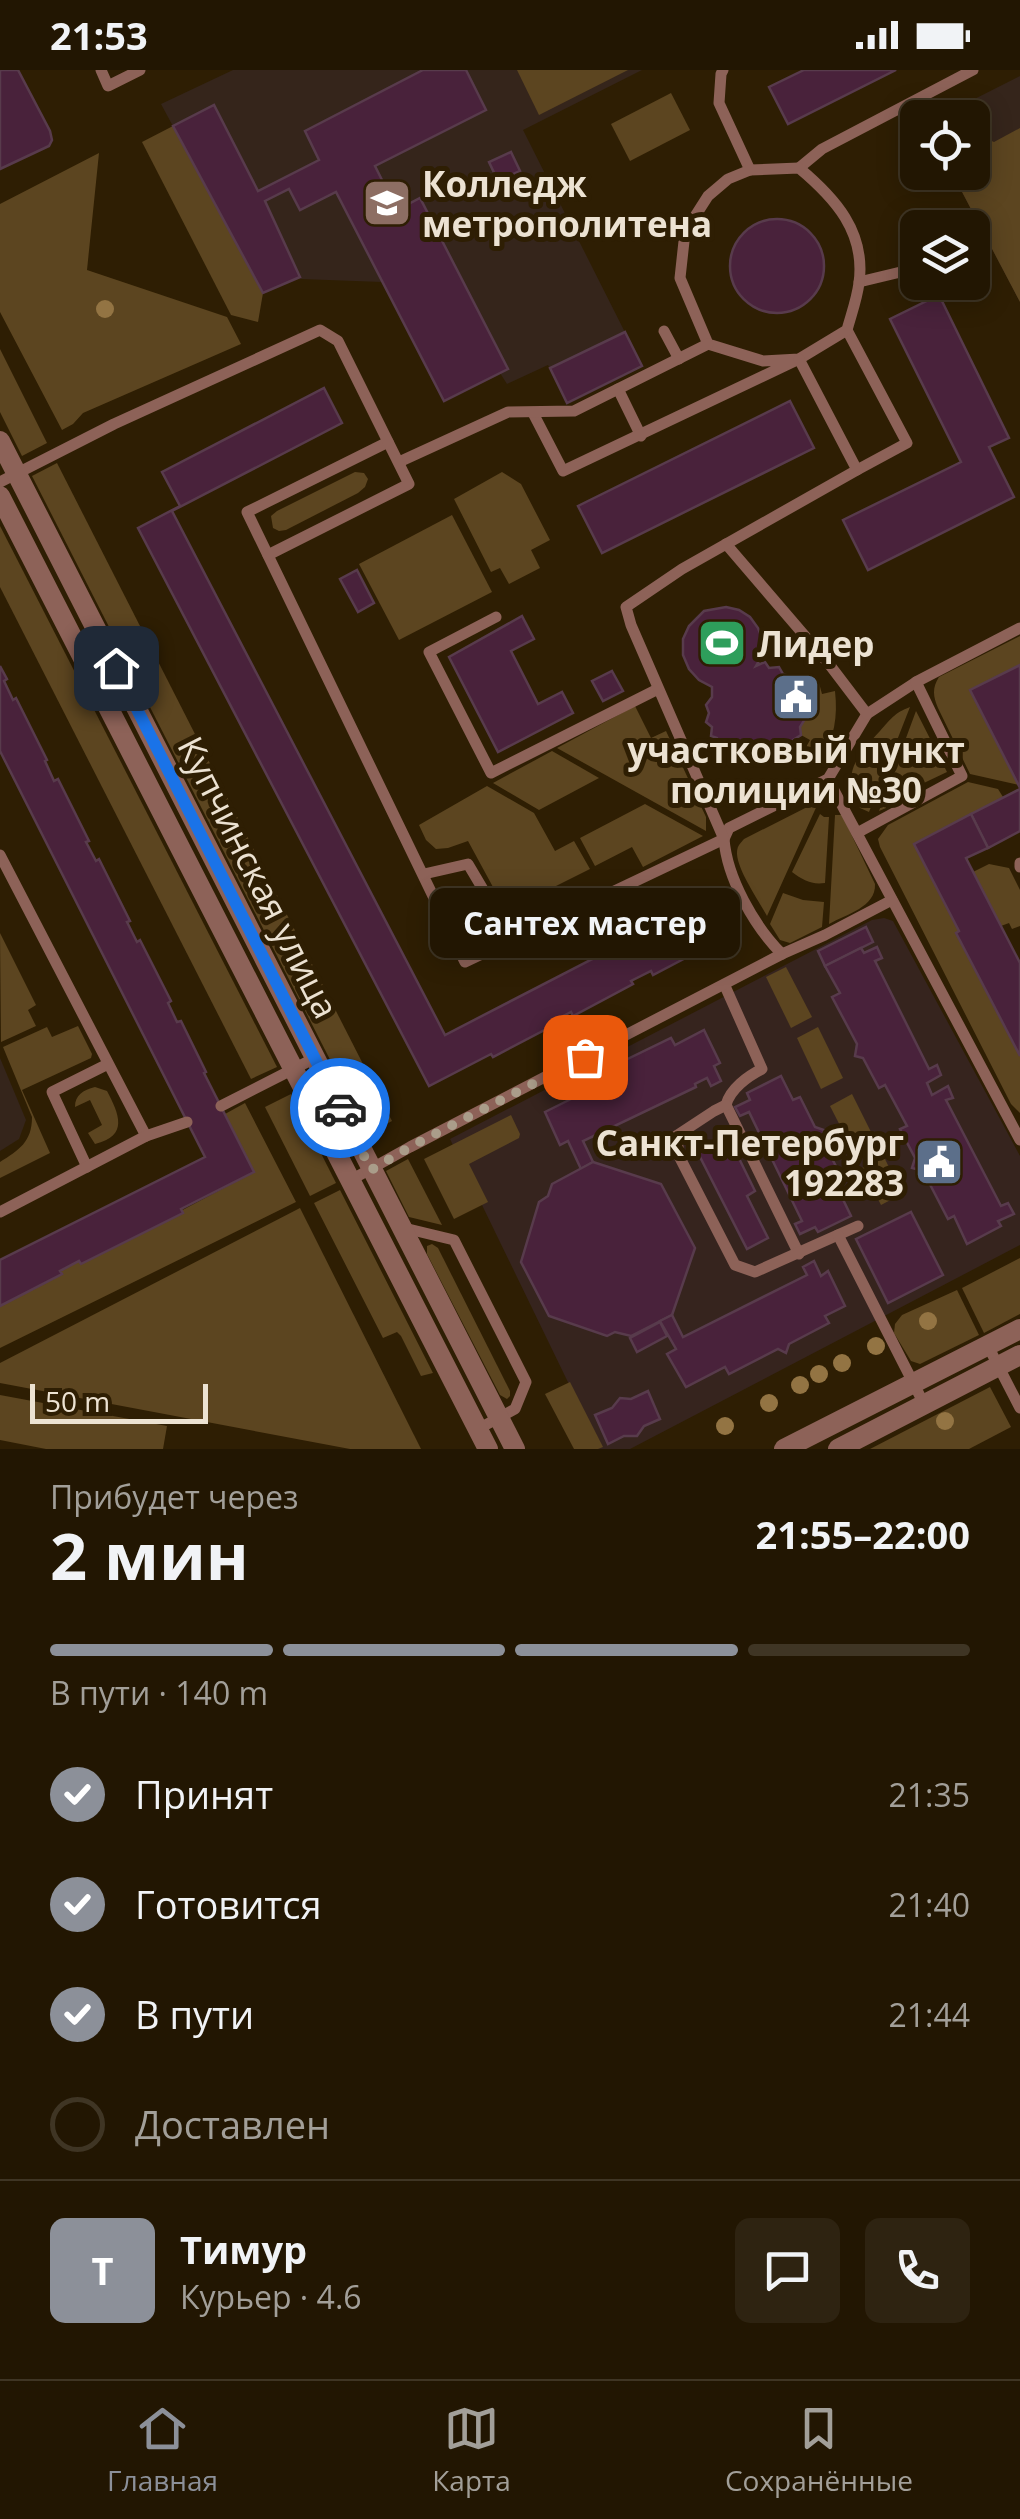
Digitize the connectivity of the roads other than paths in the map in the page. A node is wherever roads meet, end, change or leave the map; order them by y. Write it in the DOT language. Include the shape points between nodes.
graph roads {
  1 [pos="101,70"];
  2 [pos="140,70"];
  3 [pos="723,70"];
  4 [pos="973,70"];
  5 [pos="798,168"];
  6 [pos="750,170"];
  7 [pos="900,272"];
  8 [pos="859,282"];
  9 [pos="664,330"];
  10 [pos="848,330"];
  11 [pos="708,344"];
  12 [pos="679,358"];
  13 [pos="799,359"];
  14 [pos="618,389"];
  15 [pos="533,413"];
  16 [pos="641,436"];
  17 [pos="0,441"];
  18 [pos="388,442"];
  19 [pos="398,462"];
  20 [pos="857,470"];
  21 [pos="7,491"];
  22 [pos="726,544"];
  23 [pos="268,554"];
  24 [pos="496,618"];
  25 [pos="1020,628"];
  26 [pos="916,682"];
  27 [pos="658,688"];
  28 [pos="867,714"];
  29 [pos="828,779"];
  30 [pos="857,833"];
  31 [pos="724,839"];
  32 [pos="0,855"];
  33 [pos="424,874"];
  34 [pos="892,900"];
  35 [pos="512,940"];
  36 [pos="782,954"];
  37 [pos="724,986"];
  38 [pos="315,1058"];
  39 [pos="108,1064"];
  40 [pos="292,1070"];
  41 [pos="220,1106"];
  42 [pos="726,1106"];
  43 [pos="187,1122"];
  44 [pos="1019,1134"];
  45 [pos="146,1136"];
  46 [pos="88,1167"];
  47 [pos="371,1170"];
  48 [pos="349,1181"];
  49 [pos="0,1212"];
  50 [pos="858,1226"];
  51 [pos="400,1227"];
  52 [pos="838,1235"];
  53 [pos="799,1254"];
  54 [pos="1020,1329"];
  55 [pos="988,1346"];
  56 [pos="1020,1355"];
  57 [pos="998,1366"];
  58 [pos="913,1384"];
  59 [pos="924,1404"];
  60 [pos="1020,1408"];
  61 [pos="500,1418"];
  62 [pos="478,1429"];
  63 [pos="488,1449"];
  64 [pos="516,1449"];
  65 [pos="784,1449"];
  66 [pos="838,1449"];
  1 -- 2 [label="lane" via="108,86"];
  3 -- 6 [label="lane" via="719,103"];
  4 -- 5 [label="lane"];
  5 -- 6 [label="lane"];
  5 -- 8 [label="lane" via="844,214 860,255"];
  6 -- 11 [label="lane" via="708,196 684,239 680,278"];
  7 -- 8 [label="lane"];
  8 -- 10 [label="lane"];
  9 -- 12 [label="lane"];
  10 -- 13 [label="lane"];
  10 -- 20 [label="lane" via="907,444"];
  11 -- 12 [label="lane"];
  11 -- 13 [label="lane" via="763,361"];
  12 -- 14 [label="lane"];
  13 -- 16 [label="lane"];
  13 -- 20 [label="lane"];
  14 -- 15 [label="lane" via="574,411"];
  14 -- 16 [label="lane"];
  15 -- 16 [label="lane" via="563,471"];
  15 -- 19 [label="lane" via="508,412"];
  17 -- 21 [label="street, Купчинская улица"];
  18 -- 19 [label="lane"];
  18 -- 21 [label="lane" via="338,341 320,330 114,424"];
  18 -- 23 [label="lane" via="247,512"];
  19 -- 23 [label="lane" via="410,484"];
  20 -- 22 [label="lane"];
  21 -- 38 [label="street, Купчинская улица"];
  21 -- 40 [label="street, Купчинская улица"];
  22 -- 27 [label="lane" via="626,607"];
  22 -- 28 [label="lane"];
  23 -- 33 [label="lane"];
  24 -- 27 [label="lane" via="429,652 491,774"];
  25 -- 26 [label="lane"];
  26 -- 28 [label="lane"];
  26 -- 30 [label="lane" via="962,776"];
  27 -- 31 [label="lane"];
  28 -- 29 [label="lane"];
  29 -- 30 [label="lane"];
  29 -- 31 [label="lane" via="728,828"];
  30 -- 34 [label="lane"];
  31 -- 35 [label="lane"];
  31 -- 36 [label="lane" via="725,859 761,932"];
  32 -- 39 [label="lane"];
  33 -- 35 [label="lane" via="468,864"];
  33 -- 35 [label="lane" via="465,962"];
  34 -- 36 [label="lane"];
  34 -- 44 [label="lane"];
  36 -- 37 [label="lane"];
  37 -- 42 [label="lane" via="762,1069 728,1096"];
  37 -- 47 [label="lane"];
  38 -- 40 [label="lane"];
  38 -- 47 [label="street, Купчинская улица"];
  39 -- 45 [label="lane"];
  39 -- 46 [label="lane" via="52,1092"];
  40 -- 41 [label="lane"];
  40 -- 48 [label="street, Купчинская улица"];
  42 -- 53 [label="lane"];
  42 -- 53 [label="lane" via="676,1136 680,1158 735,1265 755,1272"];
  43 -- 45 [label="lane"];
  45 -- 46 [label="lane"];
  46 -- 49 [label="lane"];
  47 -- 48 [label="lane"];
  47 -- 51 [label="street, Купчинская улица"];
  48 -- 62 [label="street, Купчинская улица"];
  50 -- 52 [label="lane"];
  51 -- 61 [label="street, Купчинская улица"];
  51 -- 61 [label="lane" via="454,1240 526,1382 515,1409"];
  52 -- 53 [label="lane"];
  52 -- 58 [label="lane"];
  54 -- 55 [label="street"];
  55 -- 57 [label="lane"];
  55 -- 58 [label="street"];
  56 -- 57 [label="street"];
  57 -- 59 [label="street"];
  57 -- 60 [label="lane"];
  58 -- 59 [label="lane"];
  58 -- 65 [label="street"];
  59 -- 66 [label="street"];
  61 -- 62 [label="lane"];
  61 -- 64 [label="street, Купчинская улица"];
  62 -- 63 [label="street, Купчинская улица"];
}
